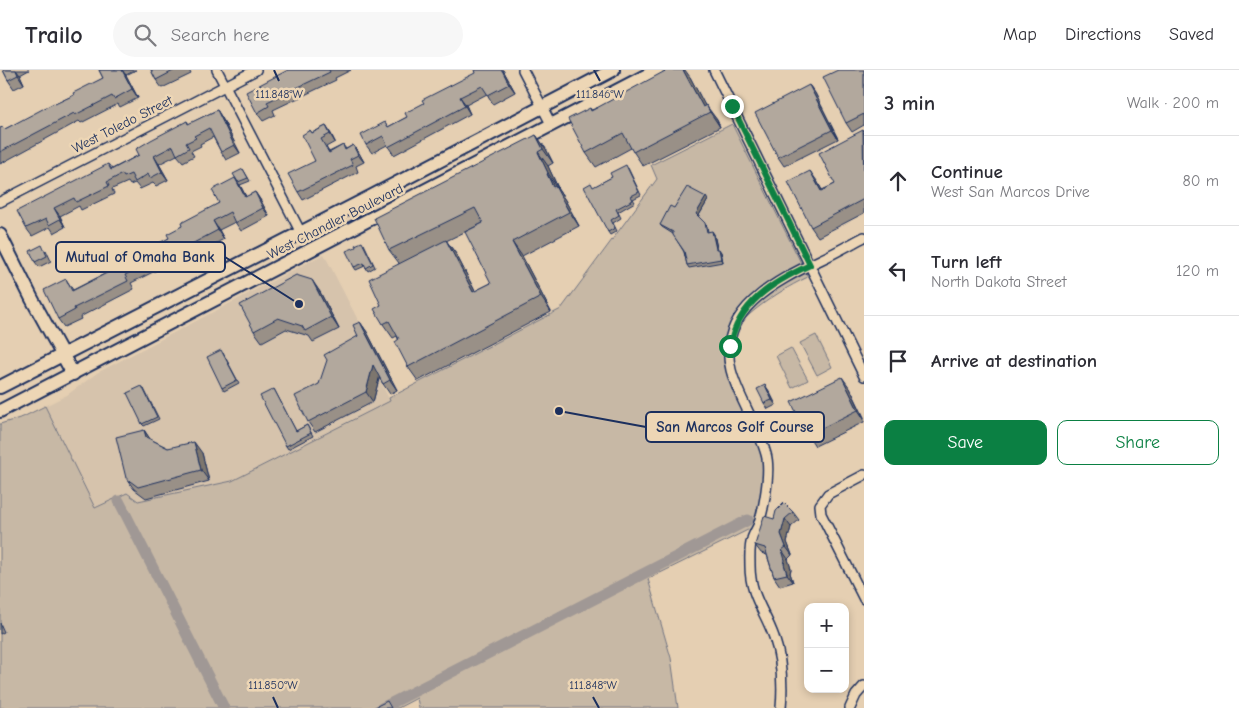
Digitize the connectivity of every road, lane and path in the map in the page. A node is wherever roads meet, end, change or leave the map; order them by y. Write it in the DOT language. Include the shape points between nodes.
graph roads {
  1 [pos="217,70"];
  2 [pos="256,70"];
  3 [pos="523,70"];
  4 [pos="613,70"];
  5 [pos="657,70"];
  6 [pos="714,70"];
  7 [pos="225,86"];
  8 [pos="542,106"];
  9 [pos="552,126"];
  10 [pos="0,202"];
  11 [pos="301,233"];
  12 [pos="0,235"];
  13 [pos="864,238"];
  14 [pos="810,265"];
  15 [pos="62,355"];
  16 [pos="72,374"];
  17 [pos="864,376"];
  18 [pos="0,387"];
  19 [pos="0,411"];
  20 [pos="864,475"];
  21 [pos="864,599"];
  22 [pos="864,686"];
  23 [pos="781,708"];
  24 [pos="850,708"];
  1 -- 7 [label="street"];
  2 -- 7 [label="street, West Toledo Street"];
  3 -- 8 [label="street"];
  4 -- 8 [label="main road, West Chandler Boulevard"];
  5 -- 9 [label="main road, West Chandler Boulevard"];
  6 -- 14 [label="street"];
  7 -- 10 [label="street, West Toledo Street"];
  7 -- 11 [label="street"];
  8 -- 9 [label="street"];
  8 -- 11 [label="main road, West Chandler Boulevard"];
  9 -- 16 [label="main road, West Chandler Boulevard"];
  11 -- 15 [label="main road, West Chandler Boulevard"];
  12 -- 15 [label="main road"];
  13 -- 14 [label="street"];
  14 -- 17 [label="street"];
  14 -- 23 [label="street" via="768,287 753,301 732,334 728,355 739,395 767,457 766,486 758,525 751,540 750,567 753,591 774,636 781,660"];
  15 -- 16 [label="main road"];
  15 -- 18 [label="main road, West Chandler Boulevard"];
  16 -- 19 [label="main road, West Chandler Boulevard"];
  20 -- 21 [label="street" via="828,494 820,505 821,514"];
  22 -- 24 [label="street"];
}
